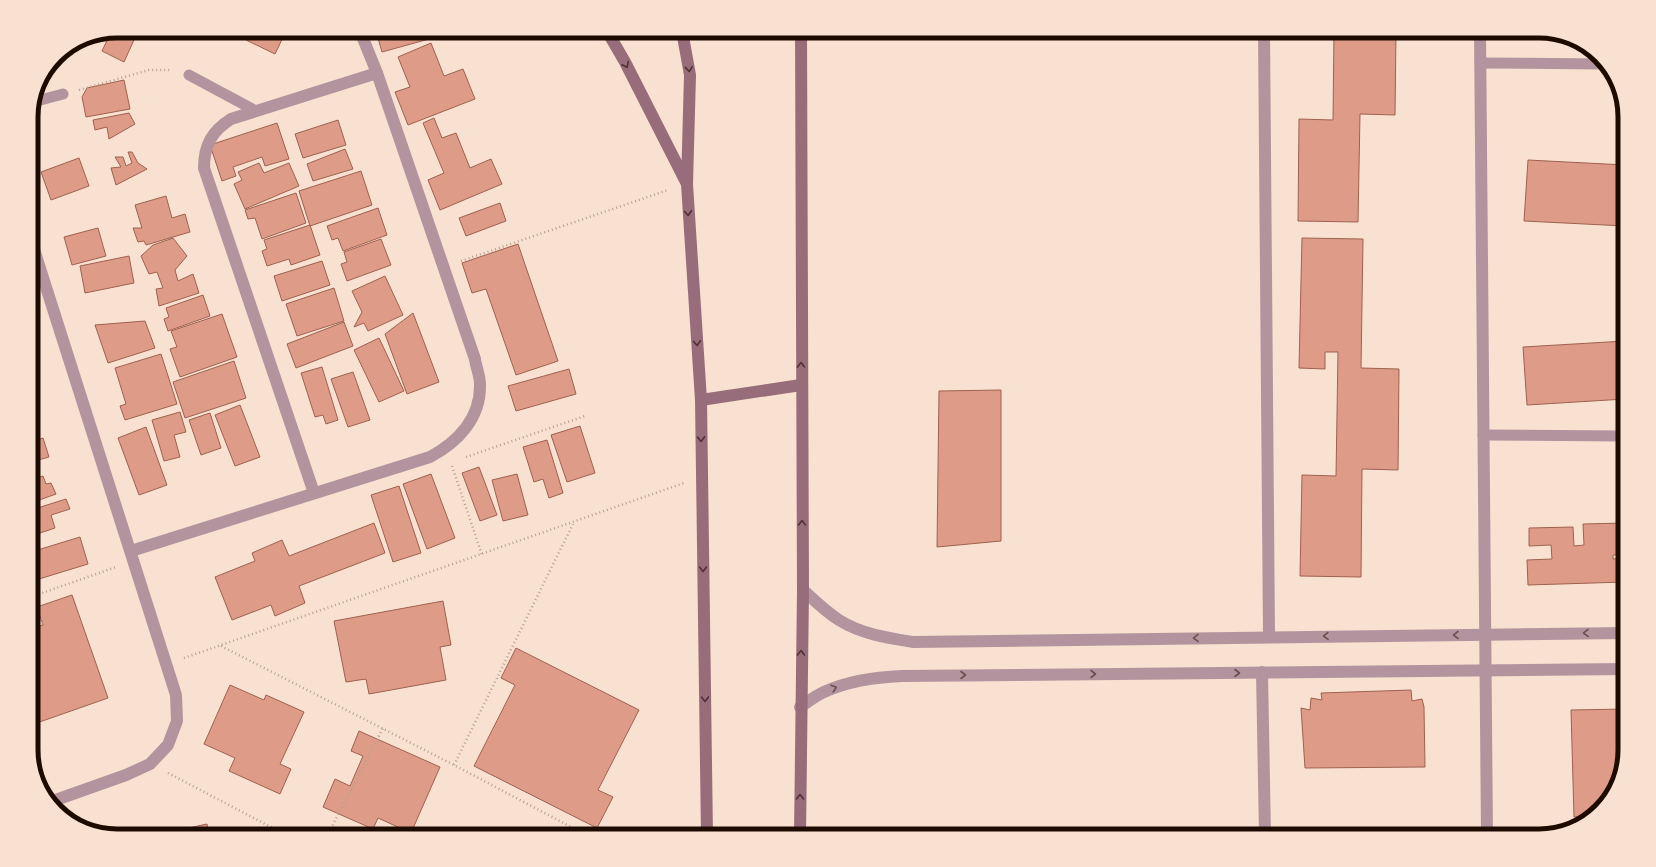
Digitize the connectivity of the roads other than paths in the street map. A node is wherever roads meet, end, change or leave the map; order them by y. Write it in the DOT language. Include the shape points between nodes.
graph roads {
  1 [pos="363,38"];
  2 [pos="611,38"];
  3 [pos="683,38"];
  4 [pos="801,38"];
  5 [pos="1264,38"];
  6 [pos="1480,38"];
  7 [pos="1480,63"];
  8 [pos="1597,64"];
  9 [pos="377,73"];
  10 [pos="189,75"];
  11 [pos="63,94"];
  12 [pos="40,100"];
  13 [pos="256,111"];
  14 [pos="687,184"];
  15 [pos="38,262"];
  16 [pos="801,385"];
  17 [pos="701,400"];
  18 [pos="1483,435"];
  19 [pos="1618,436"];
  20 [pos="314,493"];
  21 [pos="132,556"];
  22 [pos="803,590"];
  23 [pos="1618,633"];
  24 [pos="1486,634"];
  25 [pos="1269,637"];
  26 [pos="1618,669"];
  27 [pos="1486,671"];
  28 [pos="1262,672"];
  29 [pos="800,707"];
  30 [pos="56,800"];
  31 [pos="707,829"];
  32 [pos="800,829"];
  33 [pos="1265,829"];
  34 [pos="1486,829"];
  1 -- 9 [label="street"];
  2 -- 14 [label="street, one-way"];
  3 -- 14 [label="street, one-way" via="690,76"];
  16 -- 4 [label="street, one-way"];
  5 -- 25 [label="street"];
  6 -- 7 [label="street"];
  7 -- 8 [label="lane"];
  7 -- 18 [label="street"];
  9 -- 13 [label="street"];
  9 -- 20 [label="street" via="475,359 480,384 476,409 464,431 446,448 430,457"];
  10 -- 13 [label="lane"];
  11 -- 12 [label="lane"];
  13 -- 20 [label="street" via="231,119 219,127 204,153 204,168"];
  14 -- 17 [label="street, one-way"];
  15 -- 21 [label="street"];
  16 -- 17 [label="street"];
  22 -- 16 [label="street, one-way"];
  17 -- 31 [label="street, one-way"];
  18 -- 19 [label="lane"];
  18 -- 24 [label="street"];
  20 -- 21 [label="street"];
  21 -- 30 [label="street" via="176,695 177,721 168,745 150,764"];
  25 -- 22 [label="street, one-way" via="913,642 888,638 838,620"];
  29 -- 22 [label="street, one-way"];
  23 -- 24 [label="street, one-way"];
  24 -- 25 [label="street, one-way"];
  24 -- 27 [label="street"];
  26 -- 27 [label="street"];
  27 -- 28 [label="street"];
  27 -- 34 [label="street"];
  29 -- 28 [label="street, one-way" via="823,692 875,677"];
  28 -- 33 [label="street"];
  32 -- 29 [label="street, one-way"];
}
